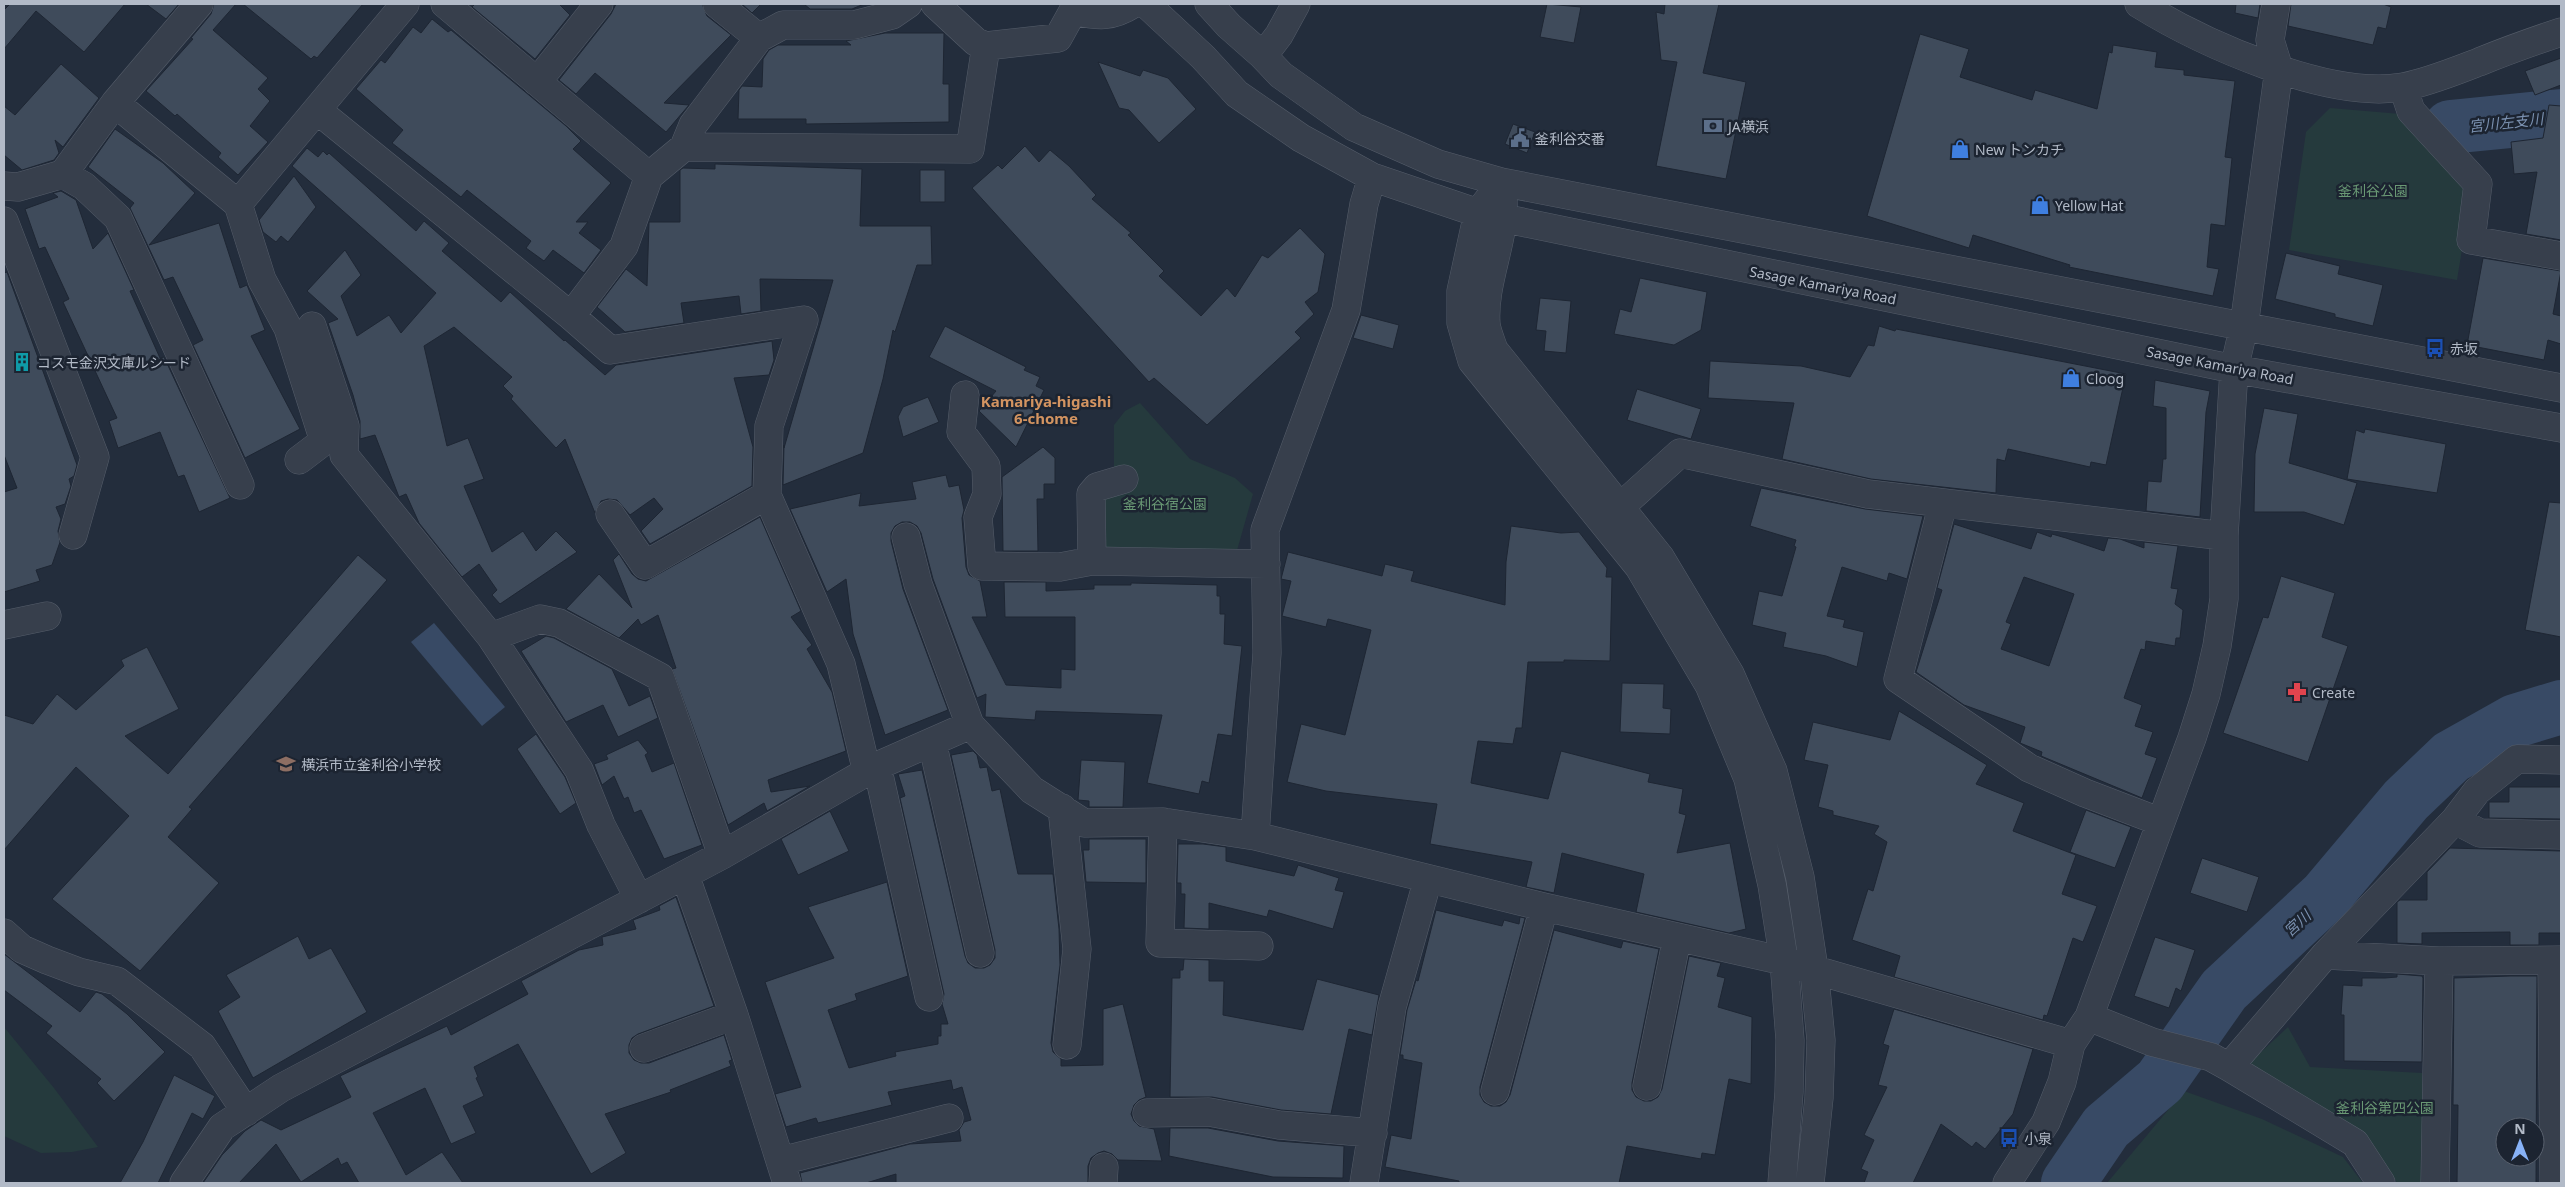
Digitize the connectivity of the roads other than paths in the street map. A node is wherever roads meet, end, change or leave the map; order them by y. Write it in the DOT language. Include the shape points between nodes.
graph roads {
  1 [pos="199,4"];
  2 [pos="406,4"];
  3 [pos="445,4"];
  4 [pos="599,4"];
  5 [pos="716,4"];
  6 [pos="908,4"];
  7 [pos="935,4"];
  8 [pos="1133,4"];
  9 [pos="1146,4"];
  10 [pos="1209,4"];
  11 [pos="1296,4"];
  12 [pos="2139,4"];
  13 [pos="2276,4"];
  14 [pos="2561,32"];
  15 [pos="758,38"];
  16 [pos="986,46"];
  17 [pos="1263,56"];
  18 [pos="2280,69"];
  19 [pos="537,82"];
  20 [pos="2403,87"];
  21 [pos="115,103"];
  22 [pos="317,110"];
  23 [pos="684,147"];
  24 [pos="62,174"];
  25 [pos="650,176"];
  26 [pos="1372,177"];
  27 [pos="1501,182"];
  28 [pos="11,186"];
  29 [pos="238,204"];
  30 [pos="1491,216"];
  31 [pos="4,219"];
  32 [pos="2561,256"];
  33 [pos="571,316"];
  34 [pos="312,326"];
  35 [pos="2244,326"];
  36 [pos="298,359"];
  37 [pos="2234,368"];
  38 [pos="2561,388"];
  39 [pos="966,395"];
  40 [pos="2561,428"];
  41 [pos="344,455"];
  42 [pos="299,460"];
  43 [pos="1124,479"];
  44 [pos="240,485"];
  45 [pos="767,495"];
  46 [pos="1943,503"];
  47 [pos="610,514"];
  48 [pos="1612,514"];
  49 [pos="73,535"];
  50 [pos="2224,536"];
  51 [pos="906,537"];
  52 [pos="1092,561"];
  53 [pos="1266,564"];
  54 [pos="47,616"];
  55 [pos="4,625"];
  56 [pos="491,637"];
  57 [pos="970,725"];
  58 [pos="932,742"];
  59 [pos="2561,760"];
  60 [pos="872,769"];
  61 [pos="1062,808"];
  62 [pos="2455,820"];
  63 [pos="1163,822"];
  64 [pos="2161,822"];
  65 [pos="2561,835"];
  66 [pos="1254,836"];
  67 [pos="722,855"];
  68 [pos="685,875"];
  69 [pos="1428,878"];
  70 [pos="639,899"];
  71 [pos="1544,907"];
  72 [pos="4,933"];
  73 [pos="1677,938"];
  74 [pos="1258,946"];
  75 [pos="980,953"];
  76 [pos="2324,955"];
  77 [pos="2557,960"];
  78 [pos="1784,961"];
  79 [pos="2439,961"];
  80 [pos="1814,969"];
  81 [pos="929,997"];
  82 [pos="734,1015"];
  83 [pos="2089,1017"];
  84 [pos="2071,1044"];
  85 [pos="1067,1045"];
  86 [pos="644,1048"];
  87 [pos="2220,1062"];
  88 [pos="1647,1086"];
  89 [pos="1495,1091"];
  90 [pos="246,1112"];
  91 [pos="1148,1113"];
  92 [pos="949,1118"];
  93 [pos="1373,1132"];
  94 [pos="784,1172"];
  95 [pos="184,1183"];
  96 [pos="1364,1183"];
  97 [pos="1782,1183"];
  98 [pos="1810,1183"];
  99 [pos="2007,1183"];
  100 [pos="2381,1183"];
  101 [pos="2435,1183"];
  102 [pos="2554,1183"];
  1 -- 21 [label="street"];
  2 -- 22 [label="street"];
  3 -- 19 [label="street"];
  4 -- 19 [label="street"];
  5 -- 15 [label="street"];
  6 -- 15 [label="street" via="892,15 854,25 783,25"];
  7 -- 16 [label="street" via="976,42"];
  8 -- 16 [label="street" via="1119,13 1096,15 1073,11 1058,38"];
  9 -- 26 [label="street, Sasage Kamariya Road" via="1237,94 1301,138"];
  10 -- 17 [label="street"];
  11 -- 17 [label="street"];
  12 -- 18 [label="street" via="2174,26"];
  13 -- 18 [label="street" via="2270,40"];
  14 -- 20 [label="street"];
  15 -- 23 [label="street" via="693,125"];
  16 -- 23 [label="street" via="970,149"];
  17 -- 27 [label="street" via="1281,75 1354,127 1438,164"];
  18 -- 20 [label="street" via="2326,84"];
  18 -- 35 [label="street"];
  19 -- 25 [label="street"];
  20 -- 32 [label="street" via="2411,111 2478,184 2471,240"];
  21 -- 24 [label="street"];
  21 -- 29 [label="street"];
  22 -- 29 [label="street"];
  22 -- 33 [label="street"];
  23 -- 25 [label="street"];
  24 -- 28 [label="street"];
  24 -- 44 [label="street" via="84,186 118,218"];
  25 -- 33 [label="street" via="624,246"];
  26 -- 30 [label="street, Sasage Kamariya Road"];
  26 -- 53 [label="street" via="1364,204 1346,310 1265,530"];
  27 -- 30 [label="street"];
  27 -- 35 [label="street"];
  28 -- 31 [label="street"];
  29 -- 36 [label="street" via="262,280 288,328"];
  30 -- 37 [label="street, Sasage Kamariya Road"];
  30 -- 48 [label="street" via="1486,325 1494,350"];
  31 -- 49 [label="street" via="95,457"];
  33 -- 45 [label="street" via="610,350 804,320 769,426"];
  34 -- 41 [label="street" via="345,426"];
  35 -- 37 [label="street"];
  35 -- 38 [label="street"];
  36 -- 41 [label="street" via="316,375"];
  36 -- 42 [label="street" via="324,441"];
  37 -- 40 [label="street, Sasage Kamariya Road"];
  37 -- 50 [label="street"];
  39 -- 52 [label="street" via="962,432 986,466 987,494 978,517 982,566 1060,566"];
  41 -- 56 [label="street"];
  43 -- 52 [label="street" via="1097,487 1091,494"];
  45 -- 47 [label="street" via="646,565"];
  45 -- 60 [label="street" via="842,664"];
  46 -- 48 [label="street" via="1868,494 1680,452"];
  46 -- 50 [label="street"];
  46 -- 64 [label="street" via="1898,678 2030,768"];
  48 -- 78 [label="street" via="1639,567 1709,685 1748,779 1772,885"];
  48 -- 80 [label="street" via="1660,557 1730,674 1773,771 1800,877"];
  50 -- 64 [label="street" via="2224,600 2206,694"];
  51 -- 57 [label="street" via="918,584"];
  52 -- 53 [label="street"];
  53 -- 66 [label="street" via="1267,654"];
  54 -- 55 [label="street"];
  56 -- 67 [label="street" via="540,619 559,622 660,677"];
  56 -- 70 [label="street" via="579,770 601,826"];
  57 -- 58 [label="street"];
  57 -- 61 [label="street" via="1032,790"];
  58 -- 60 [label="street"];
  58 -- 75 [label="street"];
  59 -- 62 [label="street" via="2517,759 2477,791"];
  60 -- 67 [label="street"];
  60 -- 81 [label="street"];
  61 -- 63 [label="street" via="1084,822"];
  61 -- 85 [label="street" via="1077,949"];
  62 -- 65 [label="street" via="2480,833"];
  62 -- 76 [label="street"];
  63 -- 66 [label="street"];
  63 -- 74 [label="street" via="1160,943"];
  64 -- 83 [label="street"];
  66 -- 69 [label="street"];
  67 -- 68 [label="street"];
  68 -- 70 [label="street"];
  68 -- 82 [label="street"];
  69 -- 71 [label="street"];
  69 -- 93 [label="street" via="1392,1007"];
  70 -- 90 [label="street" via="281,1088"];
  71 -- 73 [label="street"];
  71 -- 89 [label="street"];
  72 -- 90 [label="street" via="22,949 47,960 117,981 202,1046"];
  73 -- 78 [label="street"];
  73 -- 88 [label="street"];
  76 -- 79 [label="street"];
  76 -- 87 [label="street"];
  77 -- 79 [label="street"];
  77 -- 102 [label="street"];
  78 -- 80 [label="street"];
  78 -- 97 [label="street" via="1790,1040"];
  79 -- 101 [label="street"];
  80 -- 84 [label="street"];
  80 -- 98 [label="street" via="1820,1049 1819,1098"];
  82 -- 86 [label="street"];
  82 -- 94 [label="street"];
  83 -- 84 [label="street"];
  83 -- 87 [label="street" via="2152,1042"];
  84 -- 99 [label="street" via="2062,1082 2046,1122"];
  87 -- 100 [label="street" via="2355,1143"];
  90 -- 95 [label="street" via="222,1127"];
  91 -- 93 [label="street" via="1209,1112 1279,1125"];
  92 -- 94 [label="street"];
  93 -- 96 [label="street"];
}
